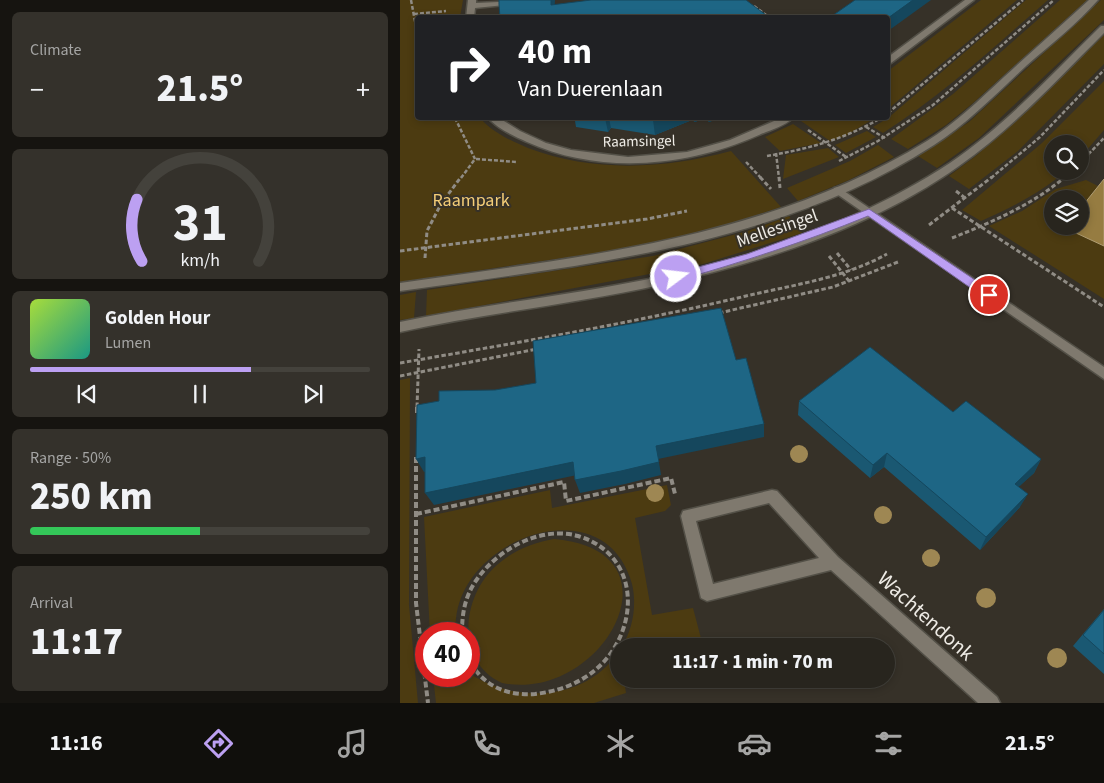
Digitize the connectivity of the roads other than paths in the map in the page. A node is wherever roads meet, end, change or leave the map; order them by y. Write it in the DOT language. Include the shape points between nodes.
graph roads {
  1 [pos="537,0"];
  2 [pos="970,0"];
  3 [pos="1094,0"];
  4 [pos="471,3"];
  5 [pos="1104,28"];
  6 [pos="890,60"];
  7 [pos="495,120"];
  8 [pos="784,120"];
  9 [pos="838,190"];
  10 [pos="869,212"];
  11 [pos="400,287"];
  12 [pos="400,327"];
  13 [pos="1104,374"];
  14 [pos="833,562"];
  15 [pos="991,703"];
  1 -- 4 [label="street"];
  2 -- 6 [label="street"];
  3 -- 9 [label="street, Mellesingel" via="970,113 931,143"];
  5 -- 10 [label="street, Mellesingel" via="1014,115 956,163"];
  7 -- 8 [label="street, Raamsingel" via="547,147 599,157 647,158 712,149"];
  9 -- 10 [label="street"];
  9 -- 11 [label="street, Mellesingel" via="769,217 672,244 550,266"];
  10 -- 12 [label="street, Mellesingel" via="750,257 660,281"];
  10 -- 13 [label="street"];
  14 -- 14 [label="street, Wachtendonk" via="707,594 688,516 772,496"];
  14 -- 15 [label="street, Wachtendonk"];
}
